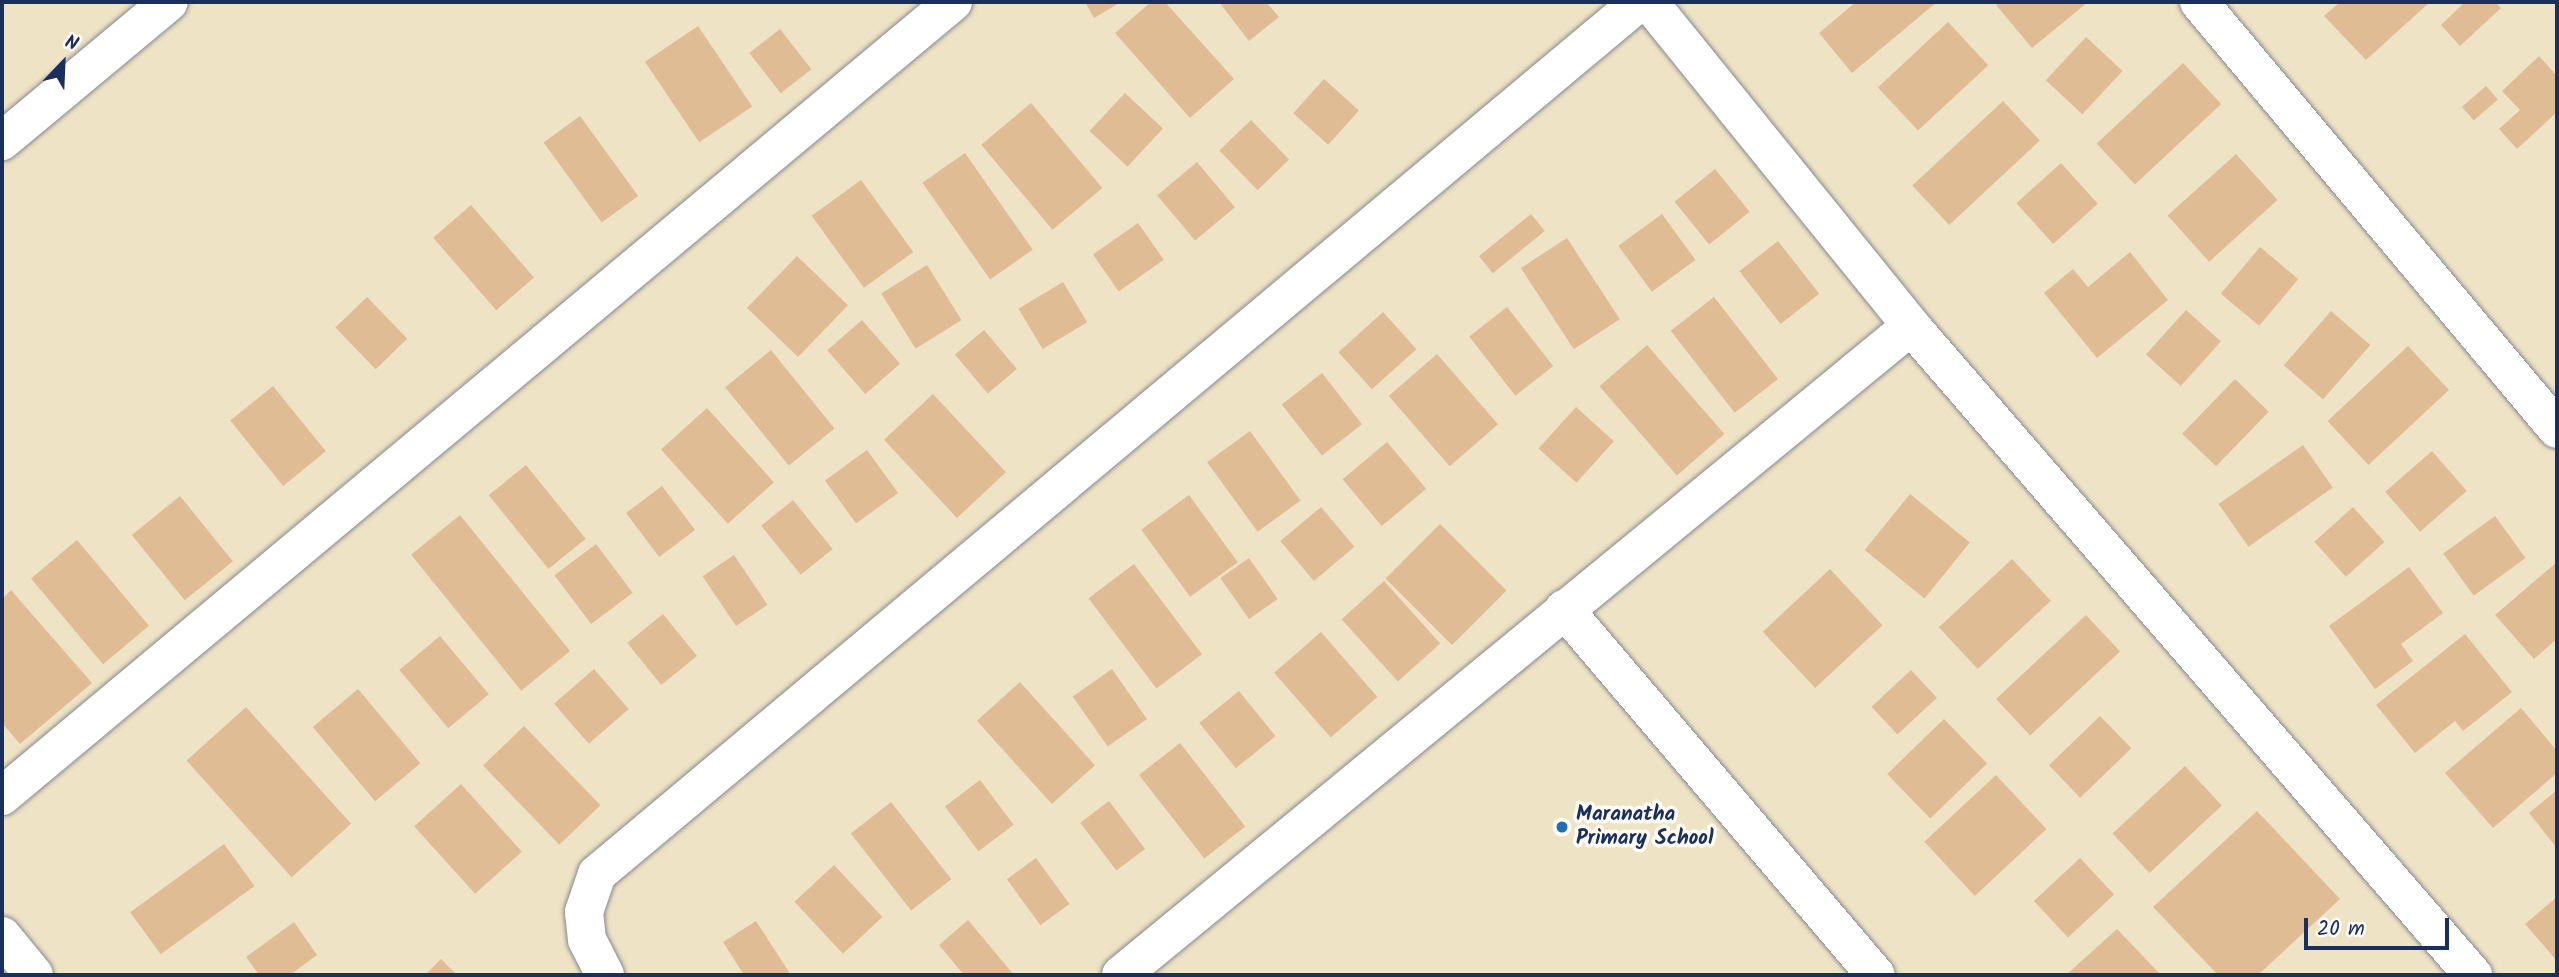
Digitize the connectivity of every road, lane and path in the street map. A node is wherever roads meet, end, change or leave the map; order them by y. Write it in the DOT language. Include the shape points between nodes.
graph roads {
  1 [pos="169,2"];
  2 [pos="953,2"];
  3 [pos="1639,2"];
  4 [pos="1649,2"];
  5 [pos="2199,2"];
  6 [pos="2,141"];
  7 [pos="1911,326"];
  8 [pos="2557,429"];
  9 [pos="1564,608"];
  10 [pos="2,796"];
  11 [pos="2,936"];
  12 [pos="34,975"];
  13 [pos="605,975"];
  14 [pos="1121,975"];
  15 [pos="1876,975"];
  16 [pos="2473,975"];
  1 -- 6 [label="street"];
  2 -- 10 [label="street"];
  3 -- 13 [label="street" via="597,874 584,912 587,940"];
  4 -- 7 [label="street"];
  5 -- 8 [label="street"];
  7 -- 9 [label="street"];
  7 -- 16 [label="street"];
  9 -- 14 [label="street"];
  9 -- 15 [label="street"];
  11 -- 12 [label="street"];
}
